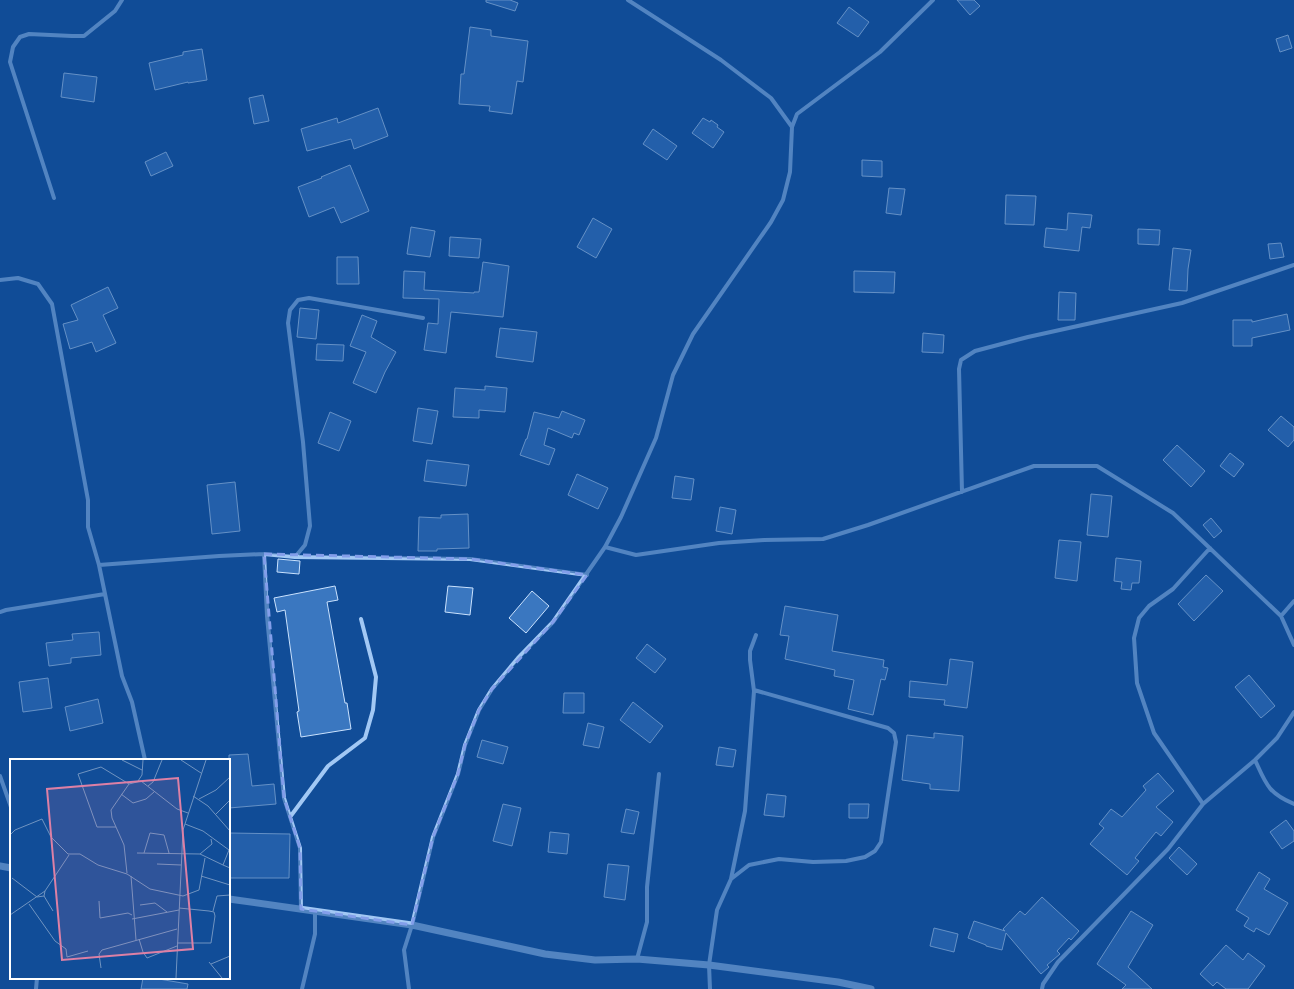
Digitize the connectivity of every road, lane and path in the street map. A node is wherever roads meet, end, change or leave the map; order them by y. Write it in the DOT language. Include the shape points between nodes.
graph roads {
  1 [pos="122,0"];
  2 [pos="628,0"];
  3 [pos="933,0"];
  4 [pos="792,127"];
  5 [pos="54,198"];
  6 [pos="1294,265"];
  7 [pos="0,280"];
  8 [pos="423,318"];
  9 [pos="962,492"];
  10 [pos="605,547"];
  11 [pos="1210,548"];
  12 [pos="264,554"];
  13 [pos="295,557"];
  14 [pos="99,565"];
  15 [pos="587,575"];
  16 [pos="105,594"];
  17 [pos="1294,601"];
  18 [pos="0,612"];
  19 [pos="1281,616"];
  20 [pos="361,619"];
  21 [pos="756,635"];
  22 [pos="1294,645"];
  23 [pos="754,690"];
  24 [pos="1294,712"];
  25 [pos="145,759"];
  26 [pos="1255,760"];
  27 [pos="659,774"];
  28 [pos="0,776"];
  29 [pos="10,804"];
  30 [pos="1203,804"];
  31 [pos="1294,804"];
  32 [pos="290,817"];
  33 [pos="0,866"];
  34 [pos="10,868"];
  35 [pos="731,879"];
  36 [pos="230,899"];
  37 [pos="301,909"];
  38 [pos="315,911"];
  39 [pos="412,925"];
  40 [pos="637,960"];
  41 [pos="709,965"];
  42 [pos="37,979"];
  43 [pos="36,989"];
  44 [pos="302,989"];
  45 [pos="409,989"];
  46 [pos="710,989"];
  47 [pos="871,989"];
  48 [pos="1042,989"];
  1 -- 5 [label="street" via="115,11 84,36 29,34 20,37 13,47 10,62"];
  2 -- 4 [label="street" via="720,60 771,98"];
  3 -- 4 [label="street" via="880,52 797,114"];
  4 -- 10 [label="street" via="790,172 783,200 771,222 693,334 673,375 656,438"];
  6 -- 9 [label="street" via="1182,303 1028,337 975,352 961,360 959,369"];
  7 -- 14 [label="street" via="18,278 38,284 52,304 88,500 88,527"];
  8 -- 13 [label="street" via="309,298 298,300 290,310 288,323 303,442 310,526 305,545"];
  9 -- 10 [label="street" via="823,539 719,543 636,555"];
  9 -- 11 [label="street" via="1034,466 1097,466 1173,513"];
  10 -- 15 [label="street"];
  11 -- 19 [label="street"];
  11 -- 30 [label="street" via="1174,589 1149,606 1139,618 1134,638 1137,683 1154,733"];
  12 -- 13 [label="street"];
  12 -- 14 [label="street"];
  12 -- 32 [label="street" via="267,616 284,798"];
  13 -- 15 [label="street" via="470,559"];
  14 -- 16 [label="street"];
  15 -- 39 [label="street" via="553,622 492,689 479,710 464,745 458,774 433,837"];
  16 -- 18 [label="street"];
  16 -- 25 [label="street" via="122,676 132,702"];
  17 -- 19 [label="street"];
  19 -- 22 [label="street"];
  20 -- 32 [label="street" via="376,677 374,710 365,738 328,766"];
  21 -- 23 [label="street" via="750,651"];
  23 -- 35 [label="street" via="745,811"];
  23 -- 35 [label="street" via="888,728 894,733 896,742 882,842 875,851 865,857 846,861 779,859 749,866"];
  24 -- 26 [label="street" via="1277,738"];
  26 -- 30 [label="street"];
  26 -- 31 [label="street" via="1268,788 1282,799"];
  27 -- 40 [label="street" via="647,887 647,922"];
  28 -- 29 [label="street"];
  30 -- 48 [label="street" via="1168,849 1058,962"];
  32 -- 37 [label="street" via="300,848"];
  33 -- 34 [label="street"];
  35 -- 41 [label="street" via="717,910"];
  36 -- 37 [label="street"];
  37 -- 38 [label="street"];
  38 -- 39 [label="street"];
  38 -- 44 [label="street" via="315,934"];
  39 -- 40 [label="street" via="545,954 595,960"];
  39 -- 45 [label="street" via="404,950"];
  40 -- 41 [label="street"];
  41 -- 46 [label="street"];
  41 -- 47 [label="street" via="838,982"];
  42 -- 43 [label="street"];
}
